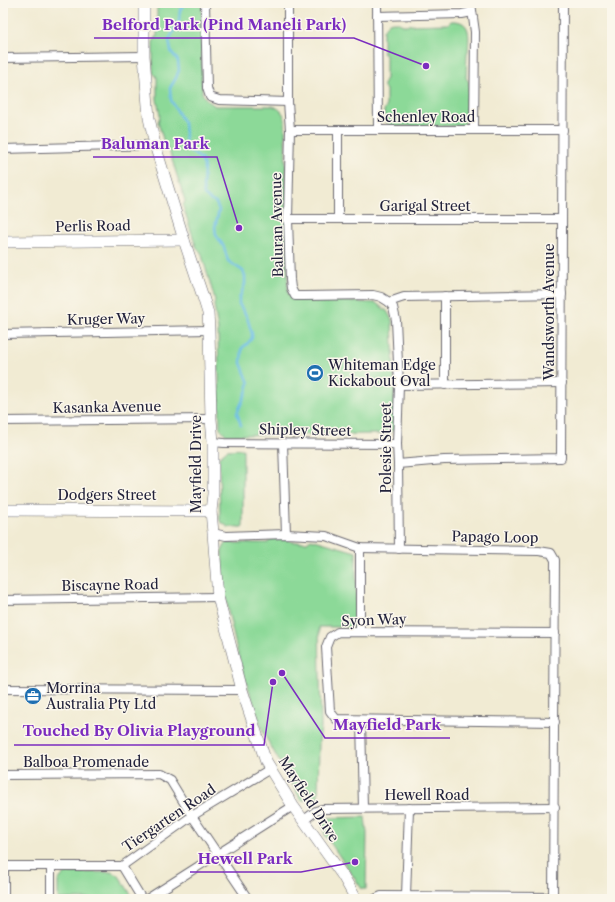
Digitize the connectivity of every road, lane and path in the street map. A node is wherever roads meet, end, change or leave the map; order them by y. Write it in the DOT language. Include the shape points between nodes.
graph roads {
  1 [pos="144,3"];
  2 [pos="206,3"];
  3 [pos="288,3"];
  4 [pos="377,3"];
  5 [pos="471,3"];
  6 [pos="563,3"];
  7 [pos="472,12"];
  8 [pos="377,16"];
  9 [pos="144,56"];
  10 [pos="3,58"];
  11 [pos="288,102"];
  12 [pos="290,130"];
  13 [pos="338,130"];
  14 [pos="378,130"];
  15 [pos="474,130"];
  16 [pos="563,130"];
  17 [pos="155,145"];
  18 [pos="3,149"];
  19 [pos="288,219"];
  20 [pos="338,219"];
  21 [pos="562,219"];
  22 [pos="184,240"];
  23 [pos="3,242"];
  24 [pos="562,294"];
  25 [pos="445,296"];
  26 [pos="389,302"];
  27 [pos="209,330"];
  28 [pos="3,334"];
  29 [pos="562,383"];
  30 [pos="445,384"];
  31 [pos="399,385"];
  32 [pos="211,419"];
  33 [pos="3,421"];
  34 [pos="213,442"];
  35 [pos="283,443"];
  36 [pos="397,444"];
  37 [pos="398,464"];
  38 [pos="3,510"];
  39 [pos="211,511"];
  40 [pos="213,533"];
  41 [pos="286,534"];
  42 [pos="360,548"];
  43 [pos="399,548"];
  44 [pos="218,597"];
  45 [pos="3,600"];
  46 [pos="360,632"];
  47 [pos="555,633"];
  48 [pos="3,689"];
  49 [pos="242,690"];
  50 [pos="361,720"];
  51 [pos="555,722"];
  52 [pos="270,769"];
  53 [pos="3,775"];
  54 [pos="293,806"];
  55 [pos="554,807"];
  56 [pos="363,808"];
  57 [pos="409,808"];
  58 [pos="192,816"];
  59 [pos="303,821"];
  60 [pos="217,854"];
  61 [pos="4,866"];
  62 [pos="51,866"];
  63 [pos="122,866"];
  64 [pos="406,896"];
  65 [pos="426,898"];
  66 [pos="553,898"];
  67 [pos="4,899"];
  68 [pos="51,899"];
  69 [pos="142,899"];
  70 [pos="147,899"];
  71 [pos="248,899"];
  72 [pos="356,899"];
  73 [pos="375,899"];
  1 -- 9 [label="street, Mayfield Drive"];
  2 -- 11 [label="street" via="207,88 210,97 219,100"];
  3 -- 11 [label="street, Baluran Avenue"];
  4 -- 8 [label="street"];
  5 -- 7 [label="street"];
  6 -- 16 [label="street, Wandsworth Avenue"];
  7 -- 8 [label="street"];
  7 -- 15 [label="street" via="475,32"];
  8 -- 14 [label="street"];
  9 -- 10 [label="street"];
  9 -- 17 [label="street, Mayfield Drive" via="149,118"];
  11 -- 12 [label="street, Baluran Avenue"];
  12 -- 13 [label="street, Schenley Road"];
  12 -- 19 [label="street, Baluran Avenue"];
  13 -- 14 [label="street, Schenley Road"];
  13 -- 20 [label="street"];
  14 -- 15 [label="street, Schenley Road"];
  15 -- 16 [label="street, Schenley Road"];
  16 -- 21 [label="street, Wandsworth Avenue"];
  17 -- 18 [label="street"];
  17 -- 22 [label="street, Mayfield Drive"];
  19 -- 20 [label="street, Garigal Street"];
  19 -- 26 [label="street, Baluran Avenue" via="290,280 295,296 373,295"];
  20 -- 21 [label="street, Garigal Street"];
  21 -- 24 [label="street, Wandsworth Avenue"];
  22 -- 23 [label="street, Perlis Road"];
  22 -- 27 [label="street, Mayfield Drive" via="208,314"];
  24 -- 25 [label="street"];
  24 -- 29 [label="street, Wandsworth Avenue"];
  25 -- 26 [label="street" via="404,297"];
  25 -- 30 [label="street"];
  26 -- 31 [label="street, Polesie Street" via="396,320"];
  27 -- 28 [label="street, Kruger Way"];
  27 -- 32 [label="street, Mayfield Drive"];
  29 -- 30 [label="street"];
  29 -- 37 [label="street, Wandsworth Avenue" via="561,458 444,460"];
  30 -- 31 [label="street"];
  31 -- 36 [label="street, Polesie Street"];
  32 -- 33 [label="street, Kasanka Avenue"];
  32 -- 34 [label="street, Mayfield Drive"];
  34 -- 35 [label="street, Shipley Street"];
  34 -- 39 [label="street, Mayfield Drive"];
  35 -- 36 [label="street, Shipley Street"];
  35 -- 41 [label="street"];
  36 -- 37 [label="street, Polesie Street"];
  37 -- 43 [label="street, Polesie Street"];
  38 -- 39 [label="street, Dodgers Street"];
  39 -- 40 [label="street, Mayfield Drive"];
  40 -- 41 [label="street, Papago Loop" via="226,536"];
  40 -- 44 [label="street, Mayfield Drive"];
  41 -- 42 [label="street, Papago Loop" via="326,536"];
  42 -- 43 [label="street, Papago Loop"];
  42 -- 46 [label="street"];
  43 -- 47 [label="street, Papago Loop" via="551,553 555,560"];
  44 -- 45 [label="street, Biscayne Road"];
  44 -- 49 [label="street, Mayfield Drive"];
  46 -- 47 [label="street, Syon Way"];
  46 -- 50 [label="street, Syon Way" via="338,632 330,637 326,647 330,711 336,719"];
  47 -- 51 [label="street, Papago Loop"];
  48 -- 49 [label="street"];
  49 -- 52 [label="street, Mayfield Drive"];
  50 -- 51 [label="street, Syon Way"];
  50 -- 56 [label="street"];
  51 -- 55 [label="street, Papago Loop"];
  52 -- 54 [label="street, Mayfield Drive"];
  52 -- 58 [label="street, Tiergarten Road"];
  53 -- 58 [label="street, Balboa Promenade" via="159,774 170,780"];
  54 -- 59 [label="street, Mayfield Drive"];
  54 -- 60 [label="street"];
  55 -- 57 [label="street, Hewell Road"];
  55 -- 66 [label="street, Papago Loop"];
  56 -- 57 [label="street, Hewell Road"];
  56 -- 59 [label="street, Hewell Road" via="322,809"];
  57 -- 64 [label="street"];
  58 -- 60 [label="street, Balboa Promenade"];
  58 -- 63 [label="street, Tiergarten Road"];
  59 -- 72 [label="street, Mayfield Drive" via="343,876"];
  60 -- 70 [label="street"];
  60 -- 71 [label="street, Balboa Promenade"];
  61 -- 62 [label="street, Tiergarten Road"];
  61 -- 67 [label="street"];
  62 -- 63 [label="street, Tiergarten Road"];
  62 -- 68 [label="street"];
  63 -- 69 [label="street"];
  64 -- 65 [label="street"];
  64 -- 73 [label="street" via="381,896"];
  65 -- 66 [label="street"];
}
